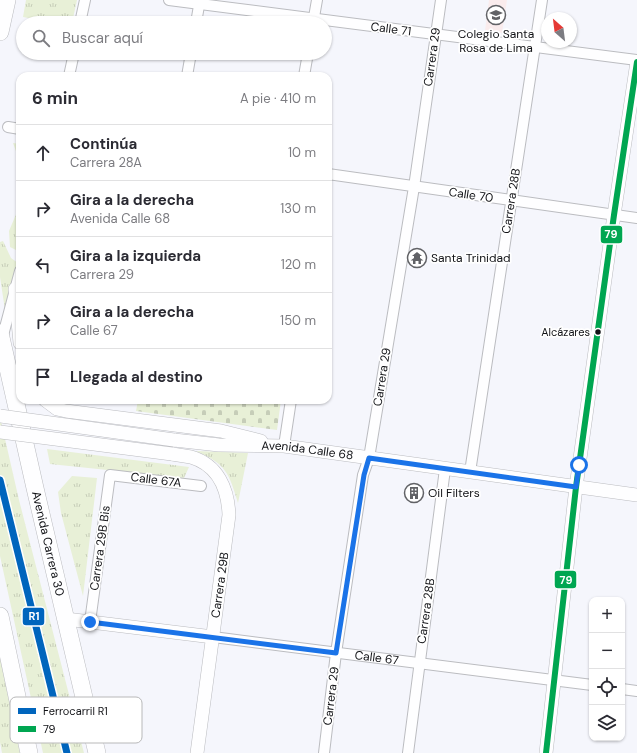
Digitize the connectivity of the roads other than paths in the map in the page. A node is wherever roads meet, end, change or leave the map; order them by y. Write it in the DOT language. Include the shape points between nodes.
graph roads {
  1 [pos="7,0"];
  2 [pos="85,0"];
  3 [pos="169,0"];
  4 [pos="317,0"];
  5 [pos="441,0"];
  6 [pos="542,0"];
  7 [pos="200,2"];
  8 [pos="82,16"];
  9 [pos="197,16"];
  10 [pos="283,16"];
  11 [pos="314,16"];
  12 [pos="332,23"];
  13 [pos="0,32"];
  14 [pos="436,34"];
  15 [pos="535,47"];
  16 [pos="72,60"];
  17 [pos="190,60"];
  18 [pos="307,60"];
  19 [pos="637,61"];
  20 [pos="70,72"];
  21 [pos="188,72"];
  22 [pos="305,72"];
  23 [pos="8,127"];
  24 [pos="16,128"];
  25 [pos="332,175"];
  26 [pos="414,187"];
  27 [pos="512,200"];
  28 [pos="614,215"];
  29 [pos="637,218"];
  30 [pos="16,285"];
  31 [pos="15,289"];
  32 [pos="16,300"];
  33 [pos="1,337"];
  34 [pos="16,402"];
  35 [pos="16,404"];
  36 [pos="51,404"];
  37 [pos="289,404"];
  38 [pos="0,416"];
  39 [pos="0,432"];
  40 [pos="284,446"];
  41 [pos="369,458"];
  42 [pos="445,469"];
  43 [pos="470,472"];
  44 [pos="110,474"];
  45 [pos="201,486"];
  46 [pos="576,487"];
  47 [pos="637,495"];
  48 [pos="0,616"];
  49 [pos="66,619"];
  50 [pos="90,622"];
  51 [pos="213,637"];
  52 [pos="336,653"];
  53 [pos="419,664"];
  54 [pos="555,681"];
  55 [pos="589,686"];
  56 [pos="625,689"];
  57 [pos="637,691"];
  58 [pos="17,697"];
  59 [pos="84,697"];
  60 [pos="27,743"];
  61 [pos="95,743"];
  62 [pos="29,753"];
  63 [pos="97,753"];
  64 [pos="197,753"];
  65 [pos="324,753"];
  66 [pos="408,753"];
  67 [pos="546,753"];
  1 -- 13 [label="highway"];
  2 -- 8 [label="street"];
  3 -- 7 [label="street, Calle 71"];
  4 -- 11 [label="street"];
  5 -- 14 [label="street, Carrera 29"];
  6 -- 15 [label="street, Carrera 28B"];
  7 -- 9 [label="street"];
  7 -- 10 [label="street, Calle 71"];
  12 -- 14 [label="street, Calle 71"];
  14 -- 15 [label="street, Calle 71"];
  14 -- 26 [label="street, Carrera 29"];
  15 -- 19 [label="street, Calle 71"];
  15 -- 27 [label="street, Carrera 28B"];
  16 -- 20 [label="street"];
  17 -- 21 [label="street"];
  18 -- 22 [label="street"];
  19 -- 28 [label="main road"];
  23 -- 24 [label="street"];
  25 -- 26 [label="street, Calle 70"];
  26 -- 27 [label="street, Calle 70"];
  26 -- 41 [label="street, Carrera 29"];
  27 -- 28 [label="street, Calle 70"];
  27 -- 43 [label="street, Carrera 28B"];
  28 -- 29 [label="street, Calle 70"];
  28 -- 46 [label="main road"];
  30 -- 31 [label="street"];
  31 -- 32 [label="main road"];
  31 -- 33 [label="street"];
  33 -- 34 [label="highway, Avenida Carrera 30"];
  35 -- 49 [label="highway, Avenida Carrera 30"];
  36 -- 40 [label="main road" via="66,411 221,431"];
  37 -- 40 [label="street"];
  38 -- 40 [label="main road, Avenida Calle 68, bridge" via="219,445"];
  39 -- 51 [label="main road, Carrera 29B, bridge" via="190,457 211,469 222,482 229,515"];
  40 -- 41 [label="main road, Avenida Calle 68"];
  41 -- 42 [label="main road, Avenida Calle 68"];
  41 -- 52 [label="street, Carrera 29" via="364,475"];
  42 -- 43 [label="main road, Avenida Calle 68"];
  42 -- 53 [label="street, Carrera 28B"];
  43 -- 46 [label="main road, Avenida Calle 68"];
  44 -- 45 [label="street, Calle 67A"];
  44 -- 50 [label="street, Carrera 29B Bis"];
  46 -- 47 [label="main road, Avenida Calle 68"];
  46 -- 54 [label="main road"];
  48 -- 58 [label="highway"];
  49 -- 50 [label="main road, Calle 67"];
  49 -- 59 [label="highway, Avenida Carrera 30"];
  50 -- 51 [label="main road, Calle 67"];
  51 -- 52 [label="street, Calle 67"];
  51 -- 64 [label="main road, Carrera 29B"];
  52 -- 53 [label="street, Calle 67"];
  52 -- 65 [label="street, Carrera 29"];
  53 -- 54 [label="street, Calle 67"];
  53 -- 66 [label="street, Carrera 28B"];
  54 -- 55 [label="street, Calle 67"];
  54 -- 67 [label="main road"];
  56 -- 57 [label="street"];
  60 -- 62 [label="highway"];
  61 -- 63 [label="highway, Avenida Carrera 30"];
}
